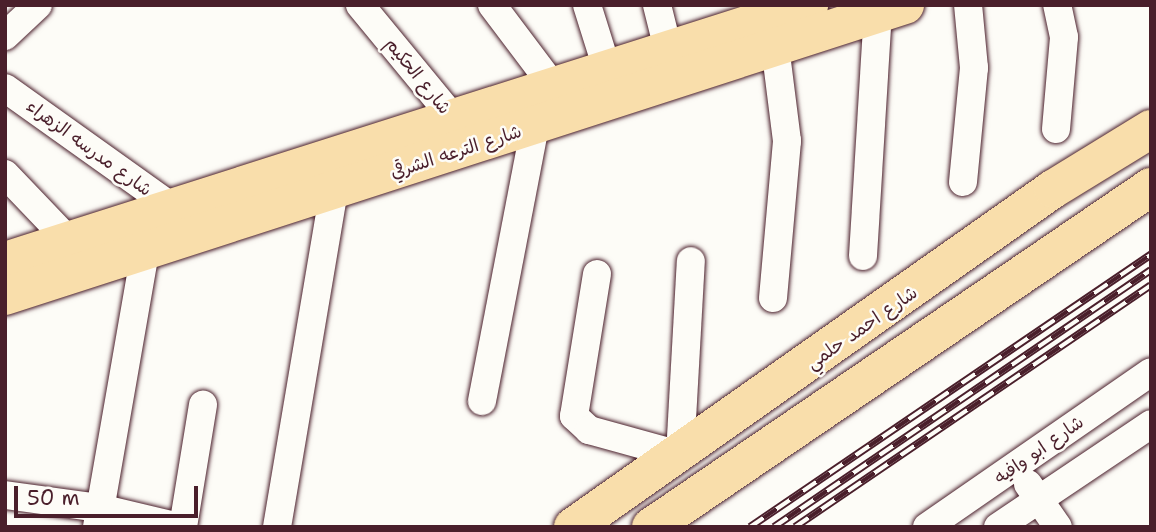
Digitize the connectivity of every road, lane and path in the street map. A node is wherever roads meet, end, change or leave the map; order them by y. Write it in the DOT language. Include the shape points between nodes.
graph roads {
  1 [pos="38,5"];
  2 [pos="360,5"];
  3 [pos="492,5"];
  4 [pos="587,5"];
  5 [pos="657,5"];
  6 [pos="968,5"];
  7 [pos="1057,5"];
  8 [pos="892,10"];
  9 [pos="816,14"];
  10 [pos="5,36"];
  11 [pos="775,46"];
  12 [pos="668,49"];
  13 [pos="607,69"];
  14 [pos="553,86"];
  15 [pos="5,88"];
  16 [pos="535,127"];
  17 [pos="1056,129"];
  18 [pos="1151,129"];
  19 [pos="464,132"];
  20 [pos="5,174"];
  21 [pos="963,182"];
  22 [pos="1151,187"];
  23 [pos="334,191"];
  24 [pos="1027,207"];
  25 [pos="173,208"];
  26 [pos="1074,239"];
  27 [pos="68,240"];
  28 [pos="145,251"];
  29 [pos="863,256"];
  30 [pos="5,261"];
  31 [pos="691,261"];
  32 [pos="940,273"];
  33 [pos="597,274"];
  34 [pos="5,296"];
  35 [pos="773,298"];
  36 [pos="973,312"];
  37 [pos="1151,372"];
  38 [pos="482,401"];
  39 [pos="203,405"];
  40 [pos="1151,424"];
  41 [pos="680,455"];
  42 [pos="1017,467"];
  43 [pos="5,495"];
  44 [pos="1039,499"];
  45 [pos="98,517"];
  46 [pos="181,527"];
  47 [pos="277,527"];
  48 [pos="573,527"];
  49 [pos="651,527"];
  50 [pos="927,527"];
  51 [pos="998,527"];
  52 [pos="1058,527"];
  1 -- 10 [label="street"];
  2 -- 19 [label="street, شارع الحكيم"];
  3 -- 14 [label="street"];
  4 -- 13 [label="street"];
  5 -- 12 [label="street"];
  6 -- 21 [label="street" via="974,68"];
  7 -- 17 [label="street" via="1064,37"];
  8 -- 9 [label="main road, شارع الترعه الشرقي"];
  8 -- 29 [label="street"];
  9 -- 11 [label="main road, شارع الترعه الشرقي"];
  9 -- 12 [label="main road, شارع الترعه الشرقي"];
  11 -- 16 [label="main road, شارع الترعه الشرقي"];
  11 -- 35 [label="street" via="787,141"];
  12 -- 13 [label="main road, شارع الترعه الشرقي"];
  13 -- 14 [label="main road, شارع الترعه الشرقي"];
  14 -- 19 [label="main road, شارع الترعه الشرقي"];
  15 -- 25 [label="street, شارع مدرسه الزهراء"];
  16 -- 19 [label="main road, شارع الترعه الشرقي"];
  16 -- 38 [label="street"];
  18 -- 24 [label="main road, شارع احمد حلمي"];
  19 -- 23 [label="main road, شارع الترعه الشرقي"];
  19 -- 25 [label="main road, شارع الترعه الشرقي"];
  20 -- 27 [label="street"];
  22 -- 26 [label="main road"];
  23 -- 28 [label="main road, شارع الترعه الشرقي"];
  23 -- 47 [label="street"];
  24 -- 26 [label="main road" via="1044,233"];
  24 -- 32 [label="main road, شارع احمد حلمي"];
  25 -- 27 [label="main road, شارع الترعه الشرقي"];
  26 -- 36 [label="main road"];
  27 -- 30 [label="main road, شارع الترعه الشرقي"];
  28 -- 34 [label="main road, شارع الترعه الشرقي"];
  28 -- 45 [label="street"];
  31 -- 41 [label="street"];
  32 -- 36 [label="main road" via="960,282"];
  32 -- 41 [label="main road, شارع احمد حلمي"];
  33 -- 41 [label="street" via="574,416 589,430"];
  36 -- 49 [label="main road"];
  37 -- 42 [label="street, شارع ابو وافيه"];
  39 -- 46 [label="street"];
  40 -- 44 [label="street"];
  41 -- 48 [label="main road, شارع احمد حلمي"];
  42 -- 44 [label="street"];
  42 -- 50 [label="street, شارع ابو وافيه"];
  43 -- 45 [label="street"];
  44 -- 51 [label="street"];
  44 -- 52 [label="street"];
  45 -- 46 [label="street"];
}
